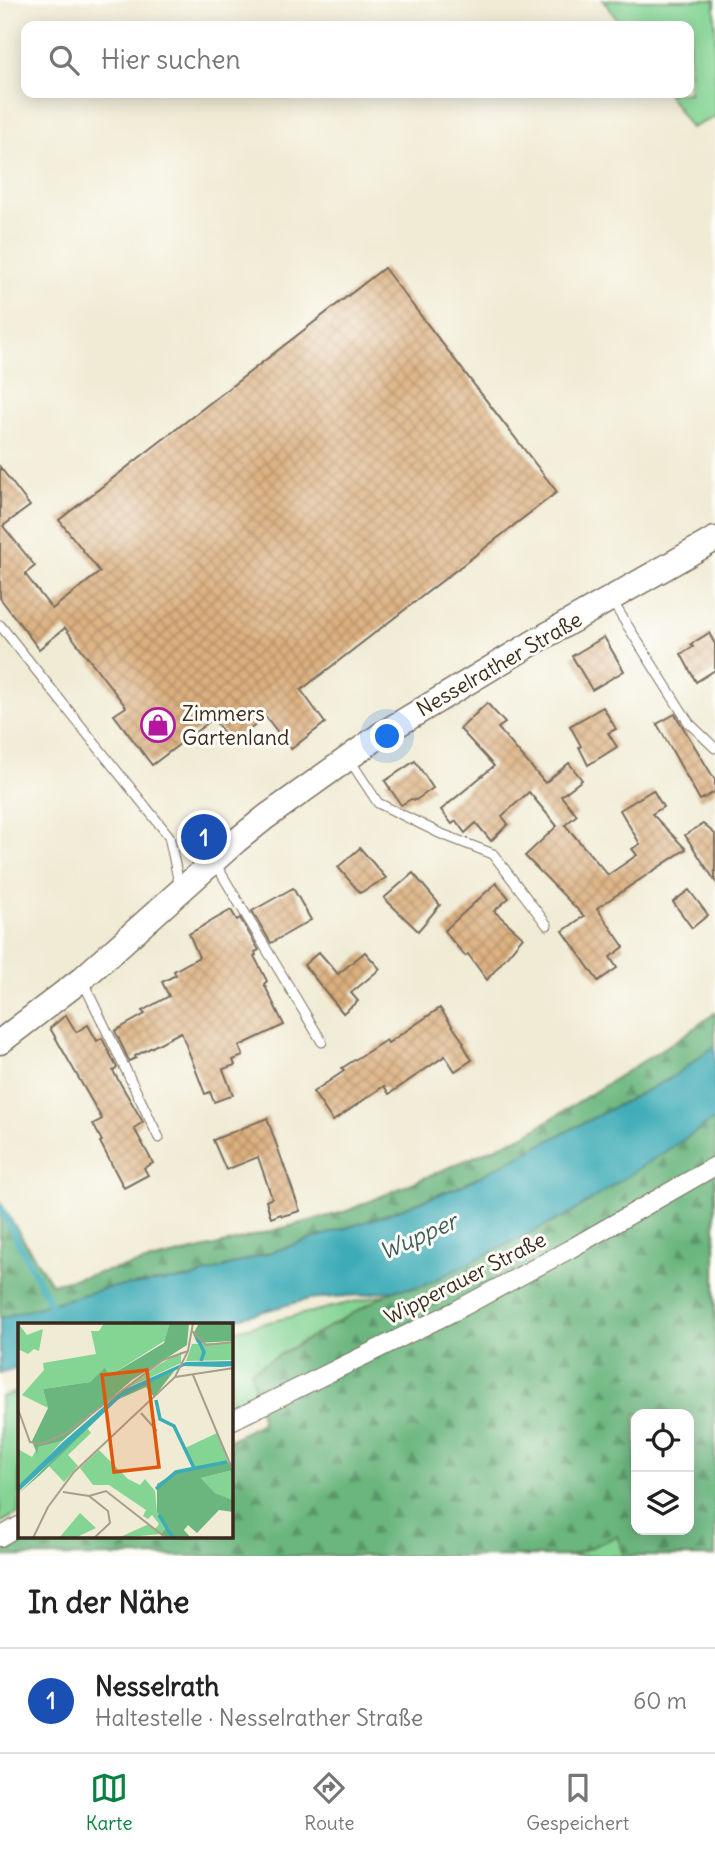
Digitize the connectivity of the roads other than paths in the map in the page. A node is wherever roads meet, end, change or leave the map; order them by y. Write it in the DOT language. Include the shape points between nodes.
graph roads {
  1 [pos="715,539"];
  2 [pos="611,599"];
  3 [pos="0,625"];
  4 [pos="715,748"];
  5 [pos="348,757"];
  6 [pos="213,860"];
  7 [pos="180,890"];
  8 [pos="547,925"];
  9 [pos="82,979"];
  10 [pos="0,1042"];
  11 [pos="322,1042"];
  12 [pos="159,1138"];
  13 [pos="715,1166"];
  14 [pos="233,1420"];
  15 [pos="18,1527"];
  16 [pos="0,1537"];
  1 -- 2 [label="main road, Nesselrather Straße"];
  2 -- 4 [label="lane" via="689,723"];
  2 -- 5 [label="main road, Nesselrather Straße"];
  3 -- 7 [label="lane" via="169,836"];
  5 -- 6 [label="main road, Nesselrather Straße"];
  5 -- 8 [label="lane" via="379,803 493,854"];
  6 -- 7 [label="main road, Nesselrather Straße"];
  6 -- 11 [label="lane"];
  7 -- 9 [label="main road, Nesselrather Straße"];
  9 -- 10 [label="main road, Nesselrather Straße"];
  9 -- 12 [label="lane"];
  13 -- 14 [label="street, Wipperauer Straße" via="455,1311"];
  15 -- 16 [label="street"];
}
